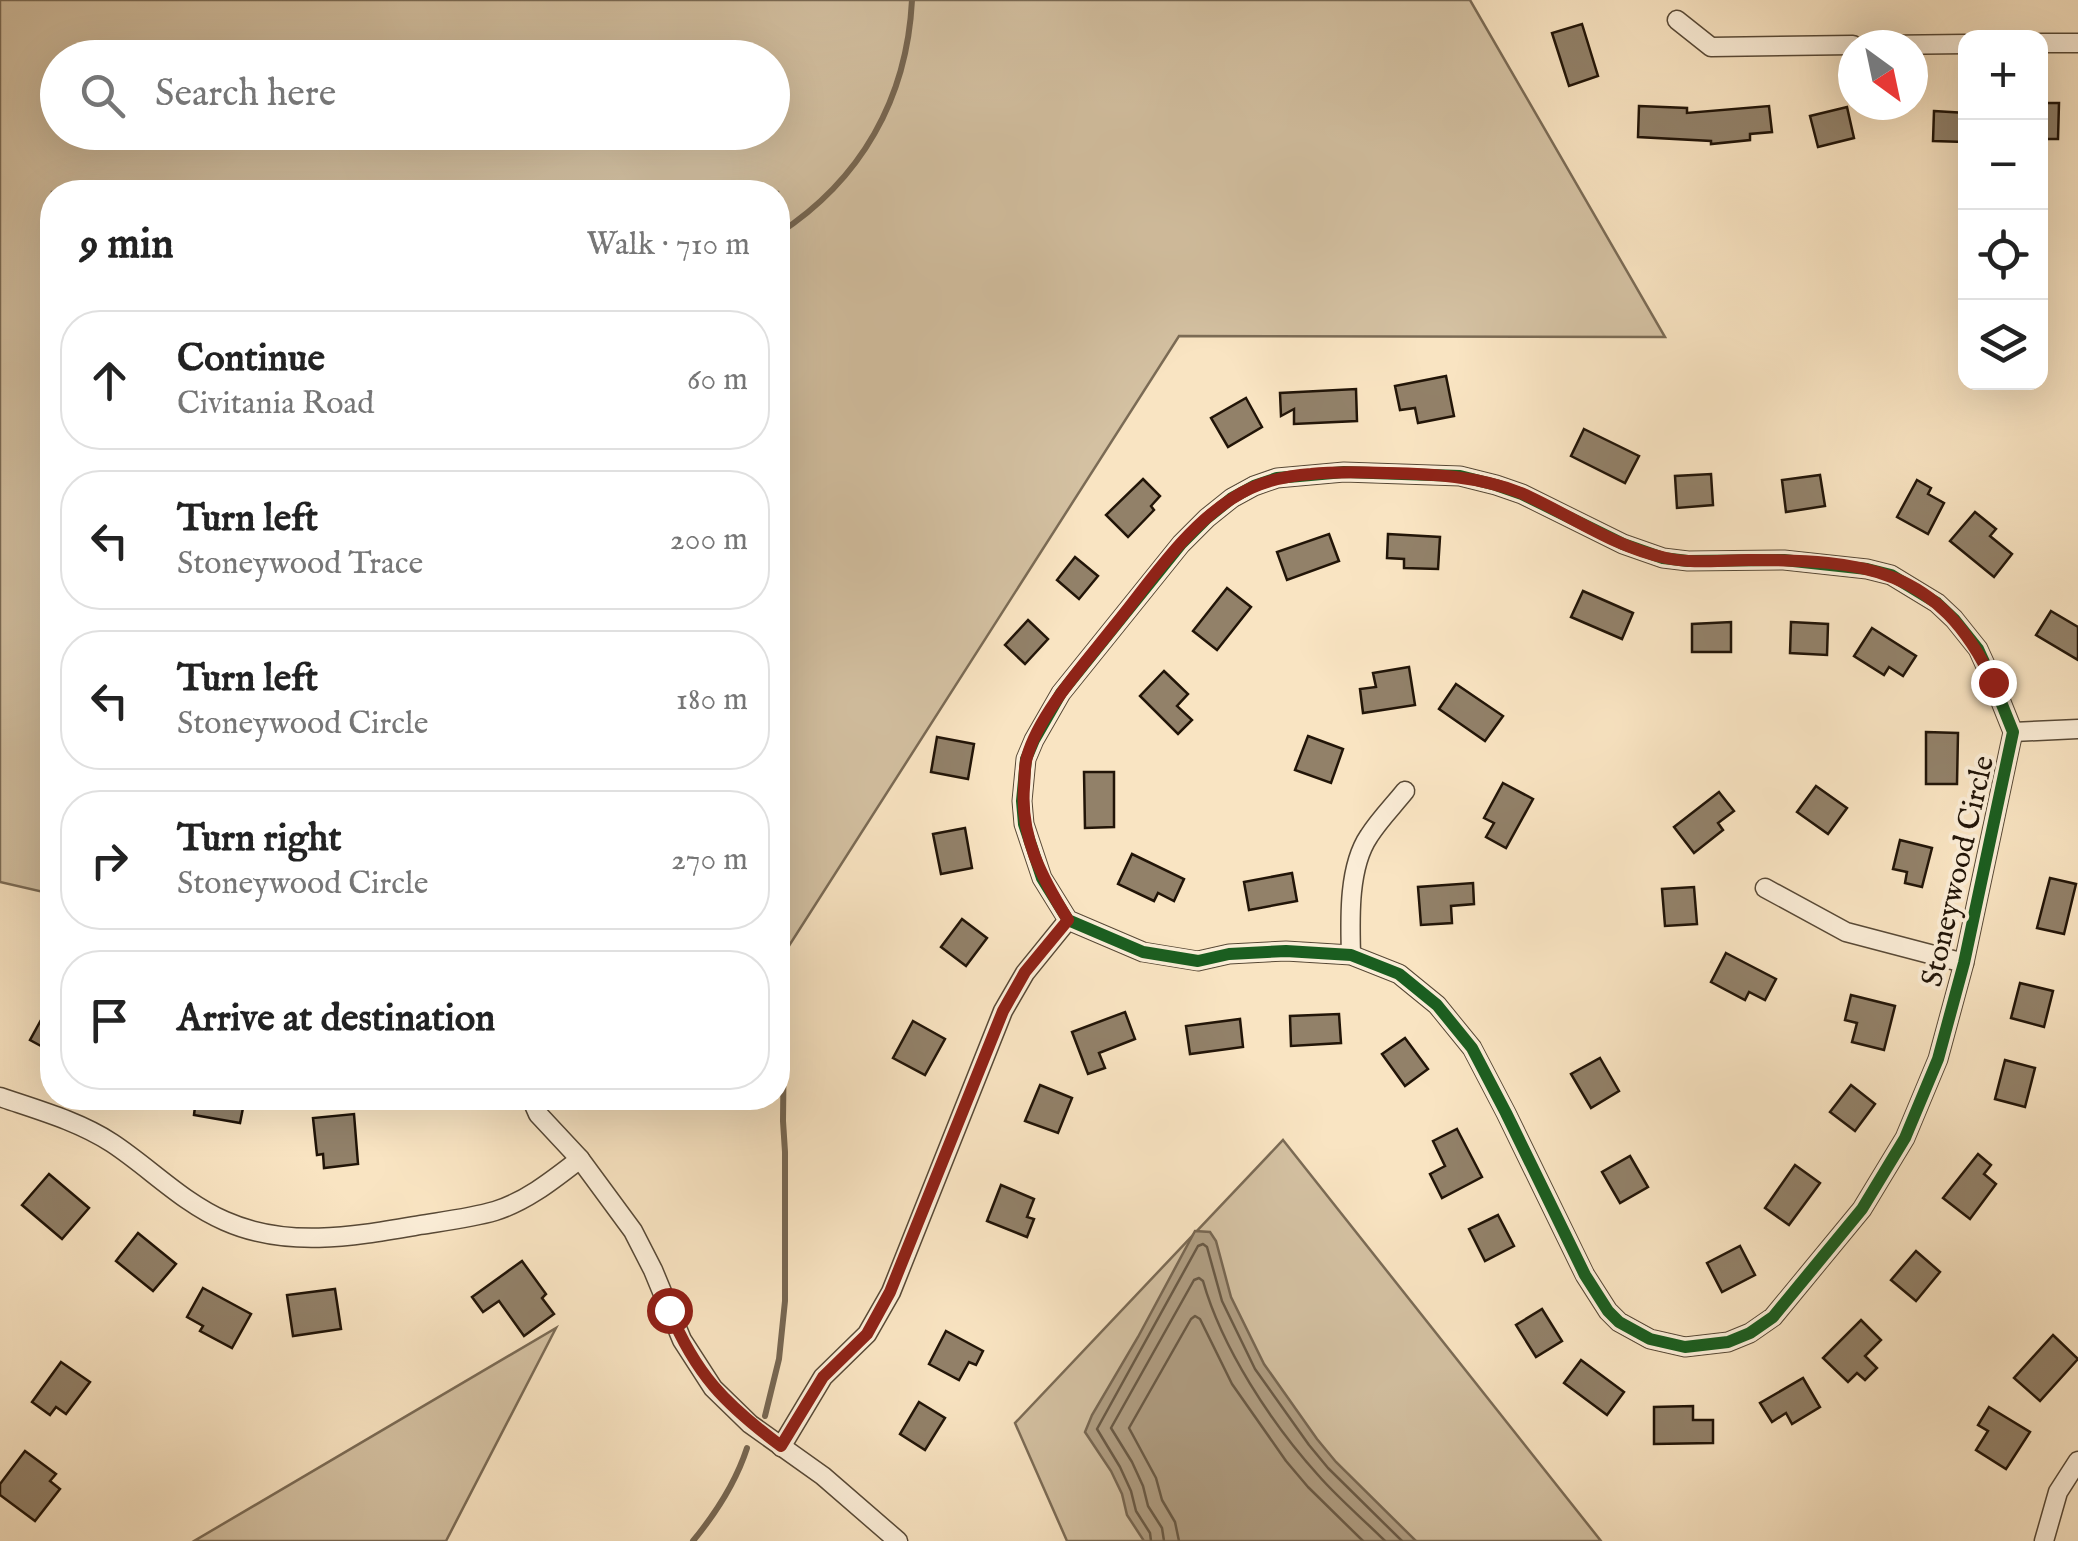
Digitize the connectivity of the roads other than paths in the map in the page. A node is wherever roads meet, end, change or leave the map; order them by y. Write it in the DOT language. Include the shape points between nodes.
graph roads {
  1 [pos="1677,20"];
  2 [pos="2048,43"];
  3 [pos="2078,43"];
  4 [pos="1928,44"];
  5 [pos="1958,44"];
  6 [pos="1838,45"];
  7 [pos="2078,728"];
  8 [pos="2013,732"];
  9 [pos="1405,792"];
  10 [pos="1765,888"];
  11 [pos="1068,920"];
  12 [pos="1351,955"];
  13 [pos="1964,963"];
  14 [pos="0,1096"];
  15 [pos="536,1110"];
  16 [pos="580,1160"];
  17 [pos="781,1446"];
  18 [pos="2078,1462"];
  19 [pos="898,1541"];
  20 [pos="2044,1541"];
  1 -- 6 [label="street" via="1711,47"];
  2 -- 3 [label="street"];
  4 -- 5 [label="street"];
  7 -- 8 [label="street"];
  8 -- 11 [label="street, Stoneywood Circle" via="1978,649 1954,618 1891,576 1784,560 1663,558 1522,494 1460,476 1344,472 1277,478 1232,498 1192,531 1061,693 1034,740 1026,759 1024,824 1042,878"];
  8 -- 13 [label="street, Stoneywood Circle"];
  9 -- 12 [label="street" via="1367,838 1355,873"];
  10 -- 13 [label="street" via="1846,932"];
  11 -- 12 [label="street, Stoneywood Circle" via="1143,952 1198,961 1286,951"];
  11 -- 17 [label="street" via="1003,1011 890,1292 867,1334 823,1377"];
  12 -- 13 [label="street, Stoneywood Circle" via="1399,974 1437,1004 1472,1048 1608,1312 1650,1339 1685,1347 1728,1342 1774,1317 1862,1209 1905,1138 1938,1058"];
  14 -- 16 [label="street" via="108,1140 223,1221 288,1237 351,1236 497,1210"];
  15 -- 16 [label="street"];
  16 -- 17 [label="street" via="633,1231 698,1367 732,1408"];
  17 -- 19 [label="street"];
  18 -- 20 [label="street" via="2058,1492"];
}
